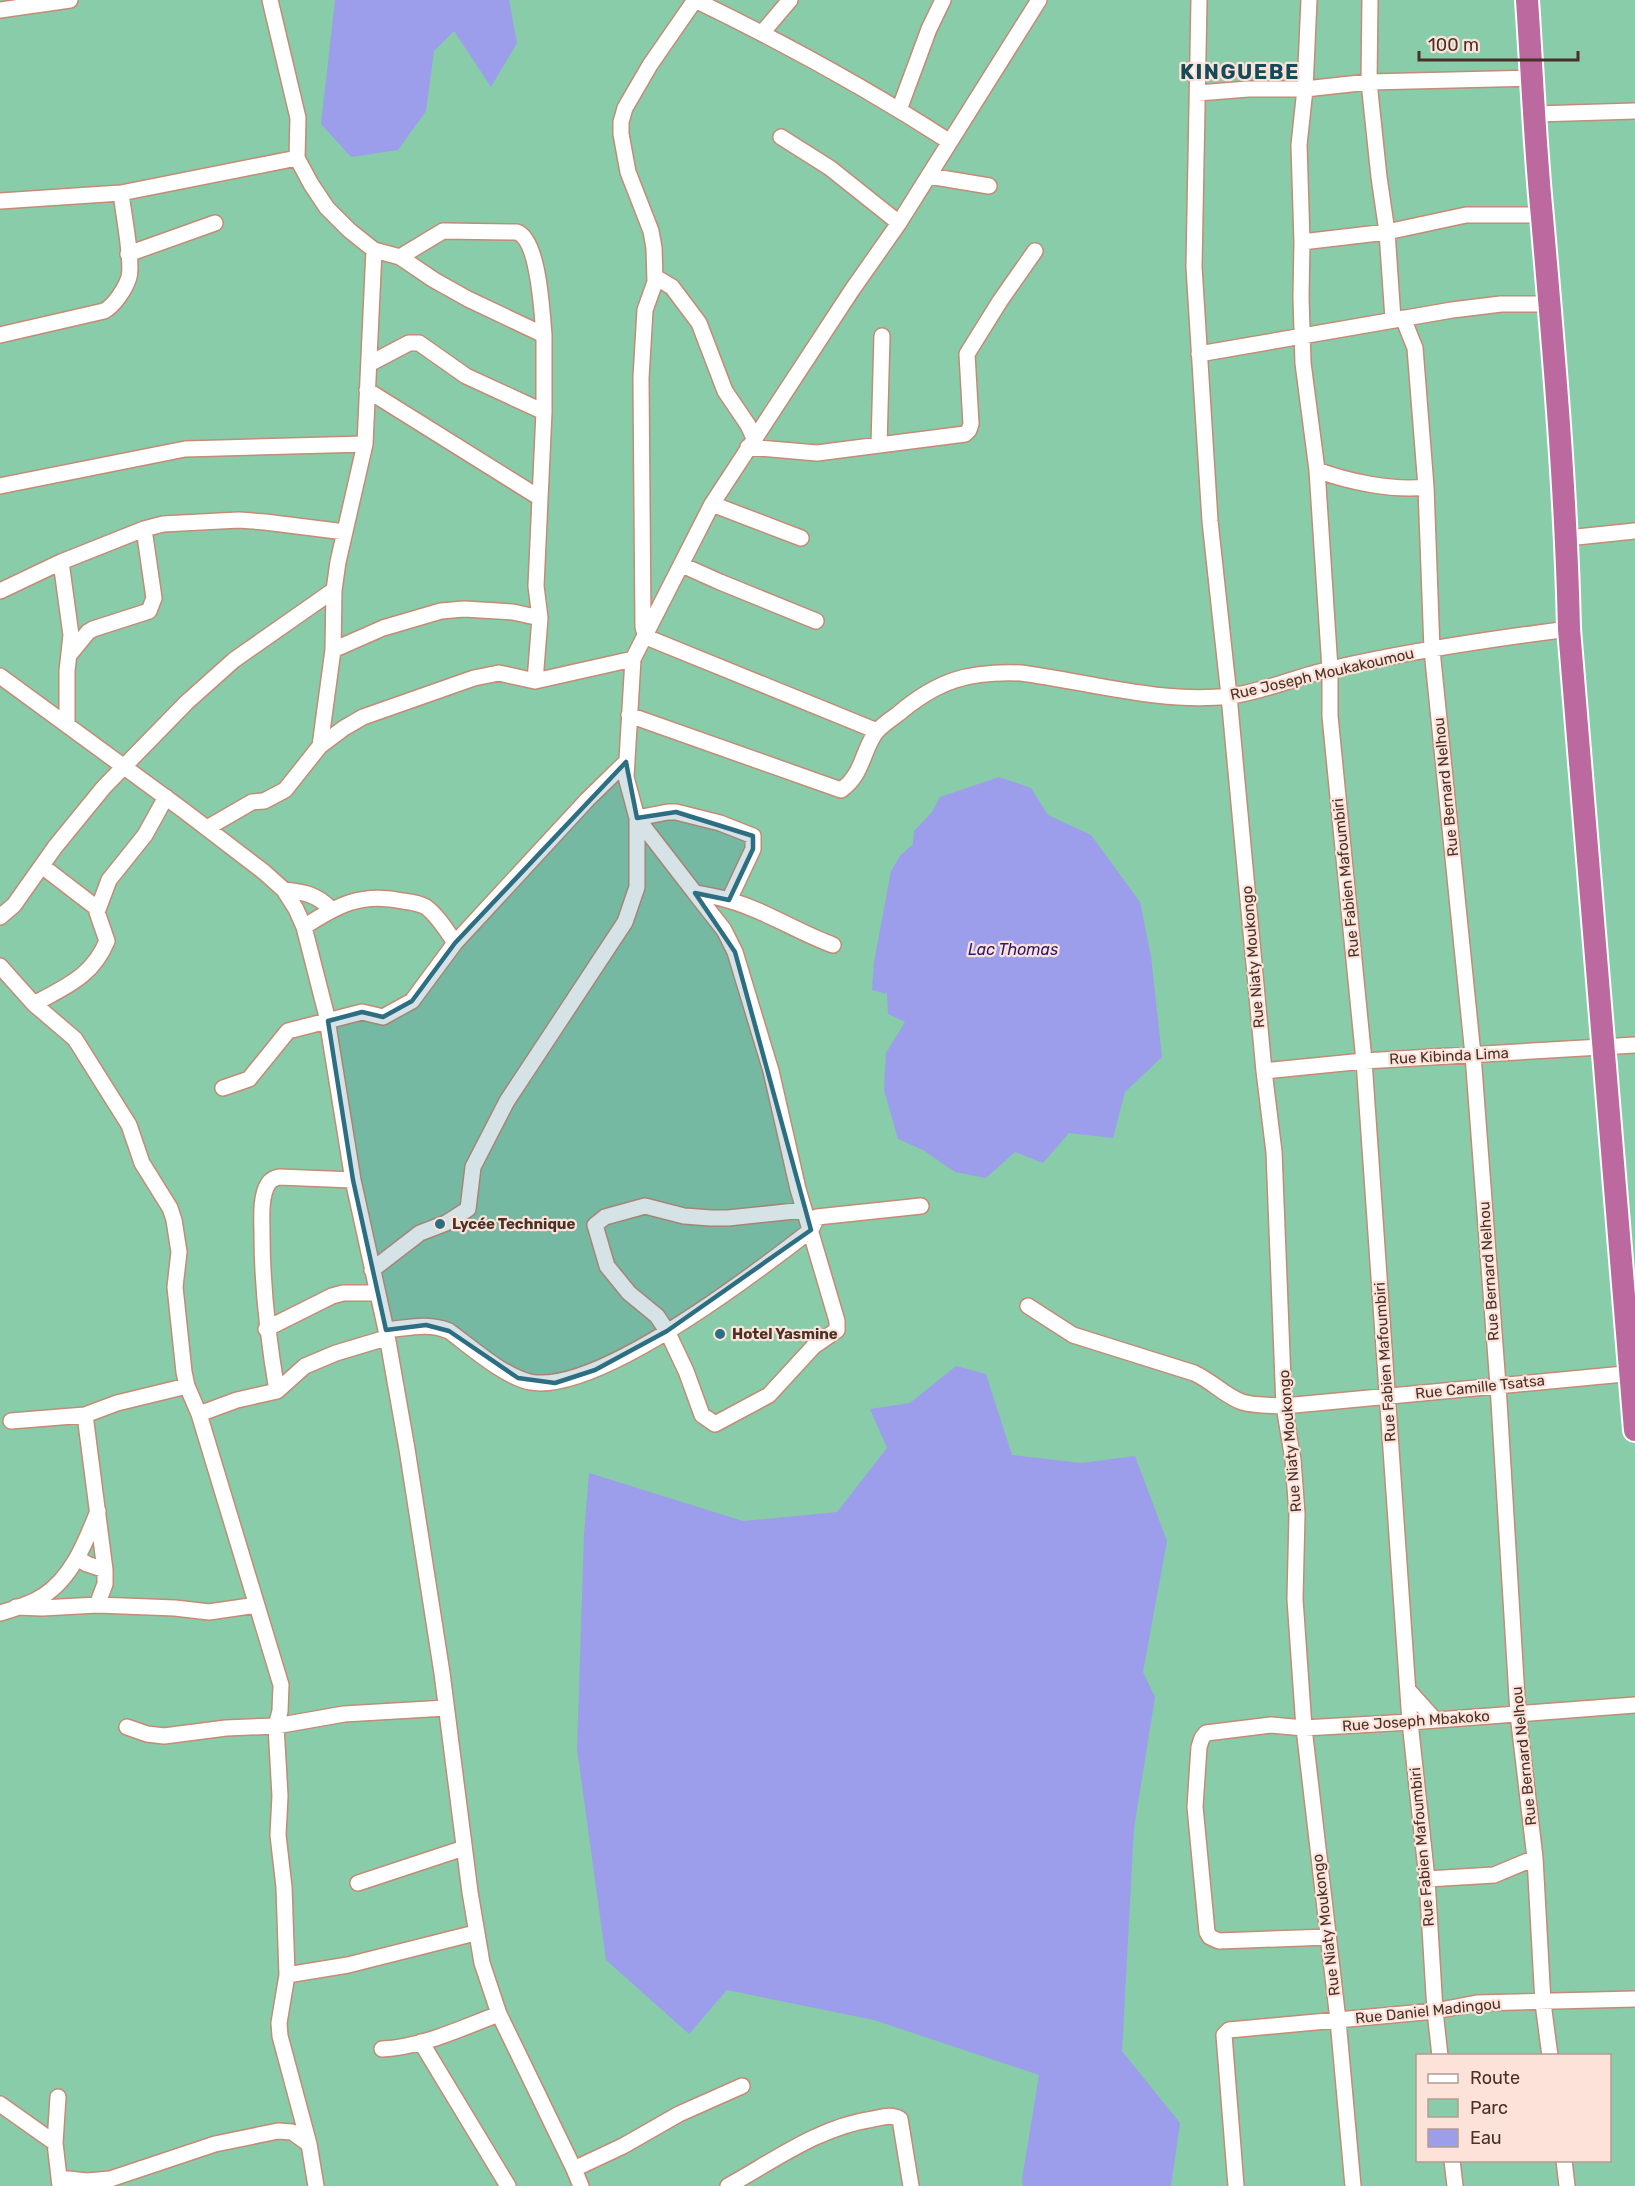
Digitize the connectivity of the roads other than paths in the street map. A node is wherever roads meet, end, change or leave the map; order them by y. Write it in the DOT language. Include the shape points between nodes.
graph roads {
  1 [pos="69,0"];
  2 [pos="270,0"];
  3 [pos="695,0"];
  4 [pos="790,0"];
  5 [pos="943,0"];
  6 [pos="1040,0"];
  7 [pos="1199,0"];
  8 [pos="1309,0"];
  9 [pos="1370,0"];
  10 [pos="1527,0"];
  11 [pos="0,10"];
  12 [pos="762,33"];
  13 [pos="1533,78"];
  14 [pos="1369,82"];
  15 [pos="1305,89"];
  16 [pos="1198,93"];
  17 [pos="899,110"];
  18 [pos="1635,111"];
  19 [pos="1536,114"];
  20 [pos="781,137"];
  21 [pos="950,142"];
  22 [pos="297,158"];
  23 [pos="929,176"];
  24 [pos="989,186"];
  25 [pos="120,193"];
  26 [pos="0,201"];
  27 [pos="1541,215"];
  28 [pos="215,223"];
  29 [pos="899,223"];
  30 [pos="1387,232"];
  31 [pos="1302,242"];
  32 [pos="374,250"];
  33 [pos="1035,251"];
  34 [pos="128,254"];
  35 [pos="400,257"];
  36 [pos="655,282"];
  37 [pos="1550,304"];
  38 [pos="1398,319"];
  39 [pos="0,335"];
  40 [pos="544,335"];
  41 [pos="882,336"];
  42 [pos="1303,336"];
  43 [pos="1199,354"];
  44 [pos="369,364"];
  45 [pos="367,390"];
  46 [pos="544,412"];
  47 [pos="751,442"];
  48 [pos="365,444"];
  49 [pos="879,446"];
  50 [pos="1317,470"];
  51 [pos="0,486"];
  52 [pos="1426,487"];
  53 [pos="540,498"];
  54 [pos="712,504"];
  55 [pos="144,529"];
  56 [pos="1635,531"];
  57 [pos="345,532"];
  58 [pos="801,538"];
  59 [pos="1567,538"];
  60 [pos="61,562"];
  61 [pos="681,565"];
  62 [pos="334,590"];
  63 [pos="0,591"];
  64 [pos="540,618"];
  65 [pos="816,621"];
  66 [pos="1569,629"];
  67 [pos="646,638"];
  68 [pos="333,650"];
  69 [pos="1432,650"];
  70 [pos="70,654"];
  71 [pos="633,659"];
  72 [pos="0,663"];
  73 [pos="1330,669"];
  74 [pos="3,678"];
  75 [pos="535,681"];
  76 [pos="1229,696"];
  77 [pos="629,716"];
  78 [pos="67,724"];
  79 [pos="877,731"];
  80 [pos="320,746"];
  81 [pos="626,762"];
  82 [pos="123,766"];
  83 [pos="166,797"];
  84 [pos="637,818"];
  85 [pos="207,828"];
  86 [pos="42,866"];
  87 [pos="284,890"];
  88 [pos="695,893"];
  89 [pos="729,900"];
  90 [pos="98,909"];
  91 [pos="331,909"];
  92 [pos="0,917"];
  93 [pos="304,927"];
  94 [pos="456,943"];
  95 [pos="833,945"];
  96 [pos="0,966"];
  97 [pos="34,1004"];
  98 [pos="328,1021"];
  99 [pos="1635,1046"];
  100 [pos="1604,1048"];
  101 [pos="1473,1055"];
  102 [pos="1364,1061"];
  103 [pos="1264,1071"];
  104 [pos="223,1088"];
  105 [pos="353,1180"];
  106 [pos="921,1206"];
  107 [pos="804,1210"];
  108 [pos="811,1230"];
  109 [pos="372,1270"];
  110 [pos="377,1293"];
  111 [pos="1028,1306"];
  112 [pos="266,1329"];
  113 [pos="668,1331"];
  114 [pos="386,1334"];
  115 [pos="1633,1373"];
  116 [pos="1498,1385"];
  117 [pos="187,1386"];
  118 [pos="277,1391"];
  119 [pos="1387,1397"];
  120 [pos="1284,1406"];
  121 [pos="85,1414"];
  122 [pos="199,1414"];
  123 [pos="11,1421"];
  124 [pos="1635,1430"];
  125 [pos="98,1511"];
  126 [pos="77,1558"];
  127 [pos="105,1570"];
  128 [pos="97,1605"];
  129 [pos="257,1605"];
  130 [pos="16,1607"];
  131 [pos="0,1613"];
  132 [pos="1408,1691"];
  133 [pos="1635,1705"];
  134 [pos="446,1708"];
  135 [pos="1518,1714"];
  136 [pos="1435,1720"];
  137 [pos="1410,1722"];
  138 [pos="276,1726"];
  139 [pos="127,1727"];
  140 [pos="1304,1728"];
  141 [pos="464,1848"];
  142 [pos="1535,1858"];
  143 [pos="1427,1879"];
  144 [pos="358,1883"];
  145 [pos="476,1933"];
  146 [pos="1328,1937"];
  147 [pos="287,1975"];
  148 [pos="1635,1999"];
  149 [pos="1543,2002"];
  150 [pos="1435,2011"];
  151 [pos="499,2014"];
  152 [pos="1338,2020"];
  153 [pos="421,2042"];
  154 [pos="382,2049"];
  155 [pos="1440,2054"];
  156 [pos="1550,2054"];
  157 [pos="742,2086"];
  158 [pos="58,2097"];
  159 [pos="0,2104"];
  160 [pos="56,2143"];
  161 [pos="309,2144"];
  162 [pos="1452,2162"];
  163 [pos="1564,2162"];
  164 [pos="574,2169"];
  165 [pos="60,2182"];
  166 [pos="316,2186"];
  167 [pos="507,2186"];
  168 [pos="581,2186"];
  169 [pos="728,2186"];
  170 [pos="911,2186"];
  171 [pos="1236,2186"];
  172 [pos="1353,2186"];
  173 [pos="1455,2186"];
  174 [pos="1567,2186"];
  1 -- 11 [label="street"];
  2 -- 22 [label="street" via="298,118"];
  3 -- 12 [label="street"];
  3 -- 36 [label="street" via="650,65 621,122 628,172 653,239"];
  4 -- 12 [label="street"];
  5 -- 17 [label="street"];
  6 -- 21 [label="street"];
  7 -- 16 [label="street, Rue Niaty Moukongo"];
  8 -- 15 [label="street, Rue Fabien Mafoumbiri"];
  9 -- 14 [label="street, Rue Bernard Nelhou"];
  10 -- 13 [label="highway"];
  12 -- 17 [label="street"];
  13 -- 14 [label="street"];
  13 -- 19 [label="highway"];
  14 -- 15 [label="street"];
  14 -- 30 [label="street, Rue Bernard Nelhou"];
  15 -- 16 [label="street"];
  15 -- 31 [label="street, Rue Fabien Mafoumbiri" via="1299,145"];
  16 -- 43 [label="street, Rue Niaty Moukongo" via="1194,267"];
  17 -- 21 [label="street"];
  18 -- 19 [label="street"];
  19 -- 27 [label="highway"];
  20 -- 29 [label="street" via="836,173"];
  21 -- 23 [label="street"];
  22 -- 25 [label="street"];
  22 -- 32 [label="street" via="327,208"];
  23 -- 24 [label="street"];
  23 -- 29 [label="street"];
  25 -- 26 [label="street"];
  25 -- 34 [label="street"];
  27 -- 30 [label="street" via="1466,215"];
  27 -- 37 [label="highway"];
  28 -- 34 [label="street"];
  29 -- 47 [label="street"];
  30 -- 31 [label="street"];
  30 -- 38 [label="street, Rue Bernard Nelhou"];
  31 -- 42 [label="street, Rue Fabien Mafoumbiri"];
  32 -- 35 [label="street"];
  32 -- 44 [label="street"];
  33 -- 49 [label="street" via="968,354 969,430 965,434"];
  34 -- 39 [label="street" via="129,278 108,309"];
  35 -- 40 [label="street" via="459,294"];
  35 -- 40 [label="street" via="443,231 522,234 527,238 536,270"];
  36 -- 47 [label="street" via="657,278 672,287 699,323 724,391 744,417"];
  36 -- 67 [label="street" via="645,310 641,378 642,622"];
  37 -- 38 [label="street" via="1501,304"];
  37 -- 59 [label="highway"];
  38 -- 42 [label="street"];
  38 -- 52 [label="street, Rue Bernard Nelhou" via="1415,348"];
  40 -- 46 [label="street"];
  41 -- 49 [label="street"];
  42 -- 43 [label="street"];
  42 -- 50 [label="street, Rue Fabien Mafoumbiri"];
  43 -- 76 [label="street, Rue Niaty Moukongo" via="1210,521"];
  44 -- 45 [label="street"];
  44 -- 46 [label="street" via="409,343 419,343 466,376"];
  45 -- 48 [label="street"];
  45 -- 53 [label="street"];
  46 -- 53 [label="street"];
  47 -- 49 [label="street" via="817,453"];
  47 -- 54 [label="street"];
  48 -- 51 [label="street" via="185,449"];
  48 -- 57 [label="street"];
  50 -- 52 [label="street" via="1392,487"];
  50 -- 73 [label="street, Rue Fabien Mafoumbiri"];
  52 -- 69 [label="street, Rue Bernard Nelhou"];
  53 -- 64 [label="street" via="536,586"];
  54 -- 58 [label="street"];
  54 -- 61 [label="street"];
  55 -- 57 [label="street" via="163,524 239,520"];
  55 -- 60 [label="street"];
  55 -- 70 [label="street" via="154,597 149,611 93,629"];
  56 -- 59 [label="street"];
  57 -- 62 [label="street"];
  59 -- 66 [label="highway"];
  60 -- 63 [label="street"];
  60 -- 70 [label="street"];
  61 -- 65 [label="street"];
  61 -- 67 [label="street"];
  62 -- 68 [label="street"];
  62 -- 82 [label="street" via="234,660"];
  64 -- 68 [label="street" via="513,612 441,611 383,628"];
  64 -- 75 [label="street"];
  66 -- 69 [label="street, Rue Joseph Moukakoumou"];
  66 -- 100 [label="highway"];
  67 -- 71 [label="street"];
  67 -- 79 [label="street"];
  68 -- 80 [label="street"];
  69 -- 73 [label="street, Rue Joseph Moukakoumou"];
  69 -- 101 [label="street, Rue Bernard Nelhou"];
  70 -- 78 [label="street"];
  71 -- 75 [label="street"];
  71 -- 77 [label="street"];
  72 -- 74 [label="street"];
  73 -- 76 [label="street, Rue Joseph Moukakoumou"];
  73 -- 102 [label="street, Rue Fabien Mafoumbiri" via="1330,716"];
  74 -- 78 [label="street"];
  75 -- 80 [label="street" via="499,673 474,678 363,717"];
  76 -- 79 [label="street, Rue Joseph Moukakoumou" via="1159,694 998,672 950,681 931,689"];
  76 -- 103 [label="street, Rue Niaty Moukongo"];
  77 -- 79 [label="street" via="841,790 855,778"];
  77 -- 81 [label="street"];
  78 -- 82 [label="street"];
  80 -- 85 [label="street" via="285,790 264,801 252,802"];
  81 -- 84 [label="street" via="627,786"];
  81 -- 94 [label="street"];
  82 -- 83 [label="street"];
  82 -- 86 [label="street"];
  83 -- 85 [label="street"];
  83 -- 90 [label="street" via="145,835 109,880"];
  84 -- 88 [label="street"];
  84 -- 89 [label="street" via="676,812 753,836 753,849"];
  84 -- 109 [label="street" via="638,887 633,903 507,1101 473,1167 468,1209 420,1233"];
  85 -- 87 [label="street"];
  86 -- 90 [label="street"];
  86 -- 92 [label="street" via="14,905"];
  87 -- 91 [label="street" via="314,895"];
  87 -- 93 [label="street"];
  88 -- 89 [label="street"];
  88 -- 107 [label="street" via="724,930 735,952 775,1087"];
  89 -- 95 [label="street"];
  90 -- 97 [label="street" via="107,941 97,961 77,980"];
  91 -- 93 [label="street"];
  91 -- 94 [label="street" via="365,898 420,904"];
  93 -- 98 [label="street"];
  94 -- 98 [label="street" via="412,1001 383,1017 362,1012"];
  96 -- 97 [label="street"];
  97 -- 117 [label="street" via="71,1034 103,1081 129,1125 142,1163 174,1220 178,1252 175,1298"];
  98 -- 104 [label="street" via="288,1031 249,1079"];
  98 -- 105 [label="street"];
  99 -- 100 [label="street, Rue Kibinda Lima"];
  100 -- 101 [label="street, Rue Kibinda Lima"];
  100 -- 115 [label="highway"];
  101 -- 102 [label="street, Rue Kibinda Lima"];
  101 -- 116 [label="street, Rue Bernard Nelhou"];
  102 -- 103 [label="street, Rue Kibinda Lima"];
  102 -- 119 [label="street, Rue Fabien Mafoumbiri"];
  103 -- 120 [label="street, Rue Niaty Moukongo" via="1274,1152"];
  105 -- 109 [label="street"];
  105 -- 112 [label="street" via="279,1177 270,1181 262,1211"];
  106 -- 108 [label="street" via="826,1215 817,1217"];
  107 -- 108 [label="street"];
  107 -- 113 [label="street" via="711,1218 645,1206 600,1220 596,1225 607,1266"];
  108 -- 113 [label="street"];
  108 -- 113 [label="street" via="837,1315 837,1330 814,1346 769,1395 715,1424 702,1415"];
  109 -- 110 [label="street"];
  110 -- 112 [label="street" via="332,1296"];
  110 -- 114 [label="street"];
  111 -- 120 [label="street, Rue Camille Tsatsa" via="1073,1335 1194,1373 1245,1403"];
  112 -- 118 [label="street"];
  113 -- 114 [label="street" via="595,1370 543,1384 518,1378 438,1326"];
  114 -- 118 [label="street" via="305,1366"];
  114 -- 134 [label="street"];
  115 -- 116 [label="street, Rue Camille Tsatsa"];
  115 -- 124 [label="highway"];
  116 -- 119 [label="street, Rue Camille Tsatsa"];
  116 -- 135 [label="street, Rue Bernard Nelhou"];
  117 -- 121 [label="street"];
  117 -- 122 [label="street"];
  118 -- 122 [label="street"];
  119 -- 120 [label="street, Rue Camille Tsatsa"];
  119 -- 132 [label="street, Rue Fabien Mafoumbiri"];
  120 -- 140 [label="street, Rue Niaty Moukongo" via="1297,1514 1295,1599"];
  121 -- 123 [label="street"];
  121 -- 125 [label="street"];
  122 -- 129 [label="street"];
  125 -- 126 [label="street"];
  125 -- 127 [label="street"];
  126 -- 127 [label="street"];
  126 -- 130 [label="street" via="44,1596"];
  127 -- 128 [label="street" via="105,1584"];
  128 -- 129 [label="street" via="209,1612"];
  128 -- 130 [label="street"];
  129 -- 138 [label="street" via="281,1685"];
  130 -- 131 [label="street"];
  132 -- 136 [label="street"];
  132 -- 137 [label="street, Rue Fabien Mafoumbiri"];
  133 -- 135 [label="street, Rue Joseph Mbakoko"];
  134 -- 138 [label="street" via="345,1714"];
  134 -- 141 [label="street"];
  135 -- 136 [label="street, Rue Joseph Mbakoko"];
  135 -- 142 [label="street, Rue Bernard Nelhou"];
  136 -- 137 [label="street, Rue Joseph Mbakoko"];
  137 -- 140 [label="street, Rue Joseph Mbakoko"];
  137 -- 143 [label="street, Rue Fabien Mafoumbiri"];
  138 -- 139 [label="street" via="164,1736"];
  138 -- 147 [label="street"];
  140 -- 146 [label="street, Rue Niaty Moukongo"];
  140 -- 146 [label="street, Rue Joseph Mbakoko" via="1271,1725 1212,1731 1202,1738 1194,1807 1207,1932 1220,1941"];
  141 -- 144 [label="street"];
  141 -- 145 [label="street"];
  142 -- 143 [label="street" via="1494,1875"];
  142 -- 149 [label="street, Rue Bernard Nelhou"];
  143 -- 150 [label="street, Rue Fabien Mafoumbiri"];
  145 -- 147 [label="street" via="338,1967"];
  145 -- 151 [label="street"];
  146 -- 152 [label="street, Rue Niaty Moukongo"];
  147 -- 161 [label="street" via="280,2036"];
  148 -- 149 [label="street, Rue Daniel Madingou"];
  149 -- 150 [label="street, Rue Daniel Madingou" via="1477,2003"];
  149 -- 156 [label="street, Rue Bernard Nelhou"];
  150 -- 152 [label="street, Rue Daniel Madingou"];
  150 -- 155 [label="street, Rue Fabien Mafoumbiri"];
  151 -- 153 [label="street"];
  151 -- 164 [label="street"];
  152 -- 171 [label="street, Rue Daniel Madingou" via="1228,2030 1224,2035"];
  152 -- 172 [label="street, Rue Niaty Moukongo"];
  153 -- 154 [label="street"];
  153 -- 167 [label="street"];
  157 -- 164 [label="street"];
  158 -- 160 [label="street"];
  159 -- 160 [label="street"];
  160 -- 165 [label="street"];
  161 -- 165 [label="street" via="292,2132 278,2131 215,2144 110,2179"];
  161 -- 166 [label="street"];
  162 -- 173 [label="street"];
  163 -- 174 [label="street"];
  164 -- 168 [label="street"];
  169 -- 170 [label="street" via="829,2130 892,2116 900,2119"];
}
